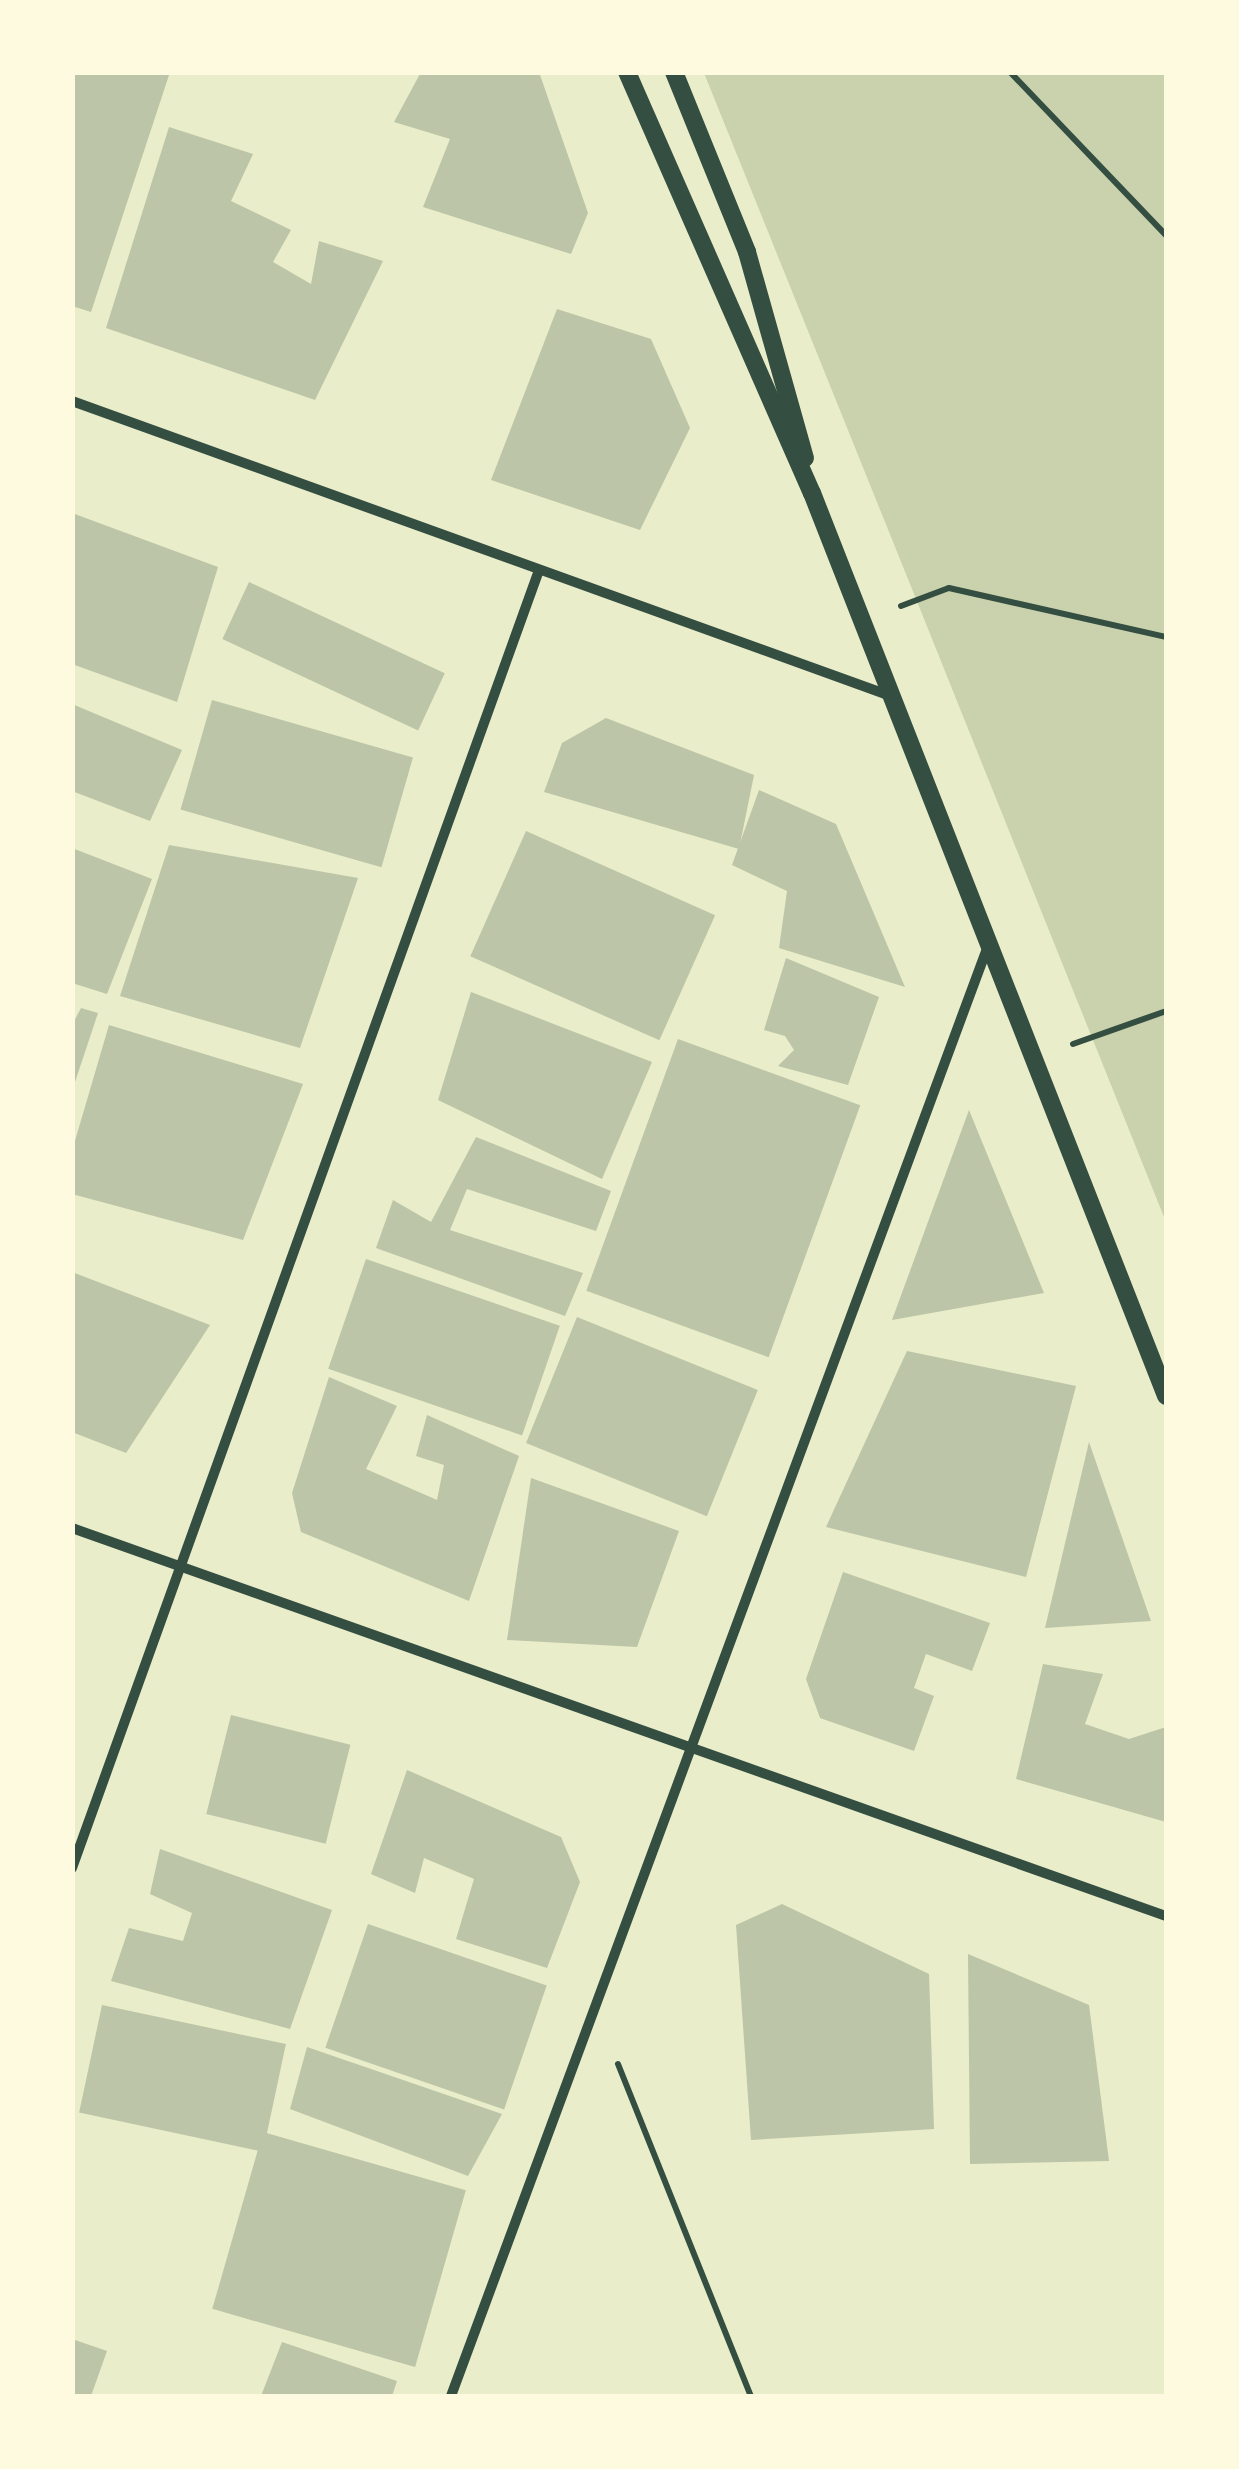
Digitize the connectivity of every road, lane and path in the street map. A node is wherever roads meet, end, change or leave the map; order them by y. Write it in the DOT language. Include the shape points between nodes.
graph roads {
  1 [pos="626,72"];
  2 [pos="674,72"];
  3 [pos="1010,72"];
  4 [pos="1166,235"];
  5 [pos="72,401"];
  6 [pos="812,492"];
  7 [pos="539,570"];
  8 [pos="863,621"];
  9 [pos="1166,636"];
  10 [pos="892,697"];
  11 [pos="989,942"];
  12 [pos="1166,1011"];
  13 [pos="1034,1058"];
  14 [pos="1166,1396"];
  15 [pos="72,1528"];
  16 [pos="180,1566"];
  17 [pos="686,1746"];
  18 [pos="72,1868"];
  19 [pos="1166,1916"];
  20 [pos="591,1998"];
  21 [pos="451,2396"];
  22 [pos="751,2396"];
  1 -- 6 [label="street"];
  2 -- 6 [label="street" via="747,252"];
  3 -- 4 [label="path"];
  5 -- 7 [label="street"];
  6 -- 8 [label="street"];
  7 -- 10 [label="street"];
  7 -- 16 [label="street"];
  8 -- 9 [label="path" via="949,588"];
  8 -- 10 [label="street"];
  10 -- 11 [label="street"];
  11 -- 13 [label="street"];
  11 -- 17 [label="street"];
  12 -- 13 [label="path"];
  13 -- 14 [label="street"];
  15 -- 16 [label="street"];
  16 -- 17 [label="street"];
  16 -- 18 [label="street"];
  17 -- 19 [label="street"];
  17 -- 20 [label="street"];
  20 -- 21 [label="street"];
  20 -- 22 [label="path"];
}
